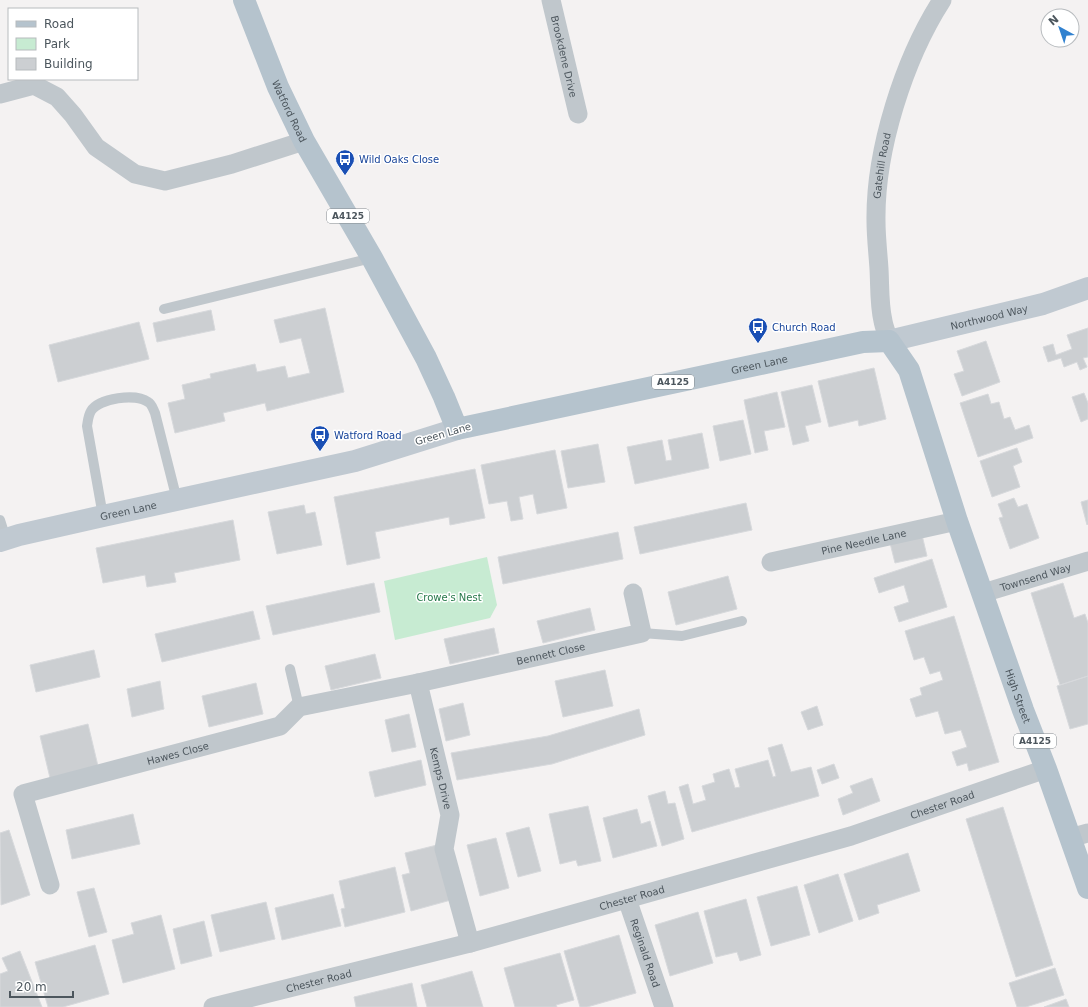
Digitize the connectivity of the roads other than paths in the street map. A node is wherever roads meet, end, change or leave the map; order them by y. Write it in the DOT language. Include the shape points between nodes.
graph roads {
  1 [pos="244,0"];
  2 [pos="551,0"];
  3 [pos="942,0"];
  4 [pos="0,94"];
  5 [pos="578,114"];
  6 [pos="304,141"];
  7 [pos="372,258"];
  8 [pos="1088,288"];
  9 [pos="164,309"];
  10 [pos="889,341"];
  11 [pos="457,428"];
  12 [pos="178,500"];
  13 [pos="103,516"];
  14 [pos="957,521"];
  15 [pos="2,533"];
  16 [pos="1088,561"];
  17 [pos="771,562"];
  18 [pos="633,593"];
  19 [pos="983,593"];
  20 [pos="742,620"];
  21 [pos="642,633"];
  22 [pos="290,669"];
  23 [pos="418,683"];
  24 [pos="299,707"];
  25 [pos="1046,769"];
  26 [pos="1079,836"];
  27 [pos="50,885"];
  28 [pos="1088,888"];
  29 [pos="628,899"];
  30 [pos="470,943"];
  31 [pos="213,1007"];
  32 [pos="664,1007"];
  1 -- 6 [label="main road, Watford Road / A4125" via="278,87"];
  2 -- 5 [label="street, Brookdene Drive"];
  3 -- 10 [label="street, Gatehill Road" via="904,77 884,148 876,221 882,320"];
  4 -- 6 [label="street" via="34,85 57,97 74,115 96,147 134,174 165,181 232,164"];
  6 -- 7 [label="main road, Watford Road / A4125"];
  7 -- 9 [label="lane"];
  7 -- 11 [label="main road, Watford Road / A4125" via="426,358"];
  8 -- 10 [label="main road, Northwood Way" via="1043,304"];
  10 -- 11 [label="main road, Green Lane / A4125" via="863,342"];
  10 -- 14 [label="main road, A4125" via="909,370"];
  11 -- 12 [label="main road, Green Lane" via="355,461"];
  12 -- 13 [label="main road, Green Lane"];
  12 -- 13 [label="lane" via="155,412 150,403 142,398 112,399 91,410 88,419"];
  13 -- 15 [label="main road, Green Lane"];
  14 -- 17 [label="street, Pine Needle Lane"];
  14 -- 19 [label="main road, A4125"];
  16 -- 19 [label="street, Townsend Way"];
  18 -- 21 [label="street"];
  19 -- 25 [label="main road, High Street / A4125"];
  20 -- 21 [label="lane" via="682,636"];
  21 -- 23 [label="street, Bennett Close"];
  22 -- 24 [label="lane"];
  23 -- 24 [label="street"];
  23 -- 30 [label="street, Kemps Drive" via="450,815 444,849"];
  24 -- 27 [label="street, Hawes Close" via="280,726 23,794"];
  25 -- 26 [label="main road, High Street / A4125"];
  25 -- 29 [label="street, Chester Road" via="851,836"];
  26 -- 28 [label="main road, High Street / A4125"];
  29 -- 30 [label="street, Chester Road"];
  29 -- 32 [label="street, Reginald Road"];
  30 -- 31 [label="street, Chester Road"];
}
